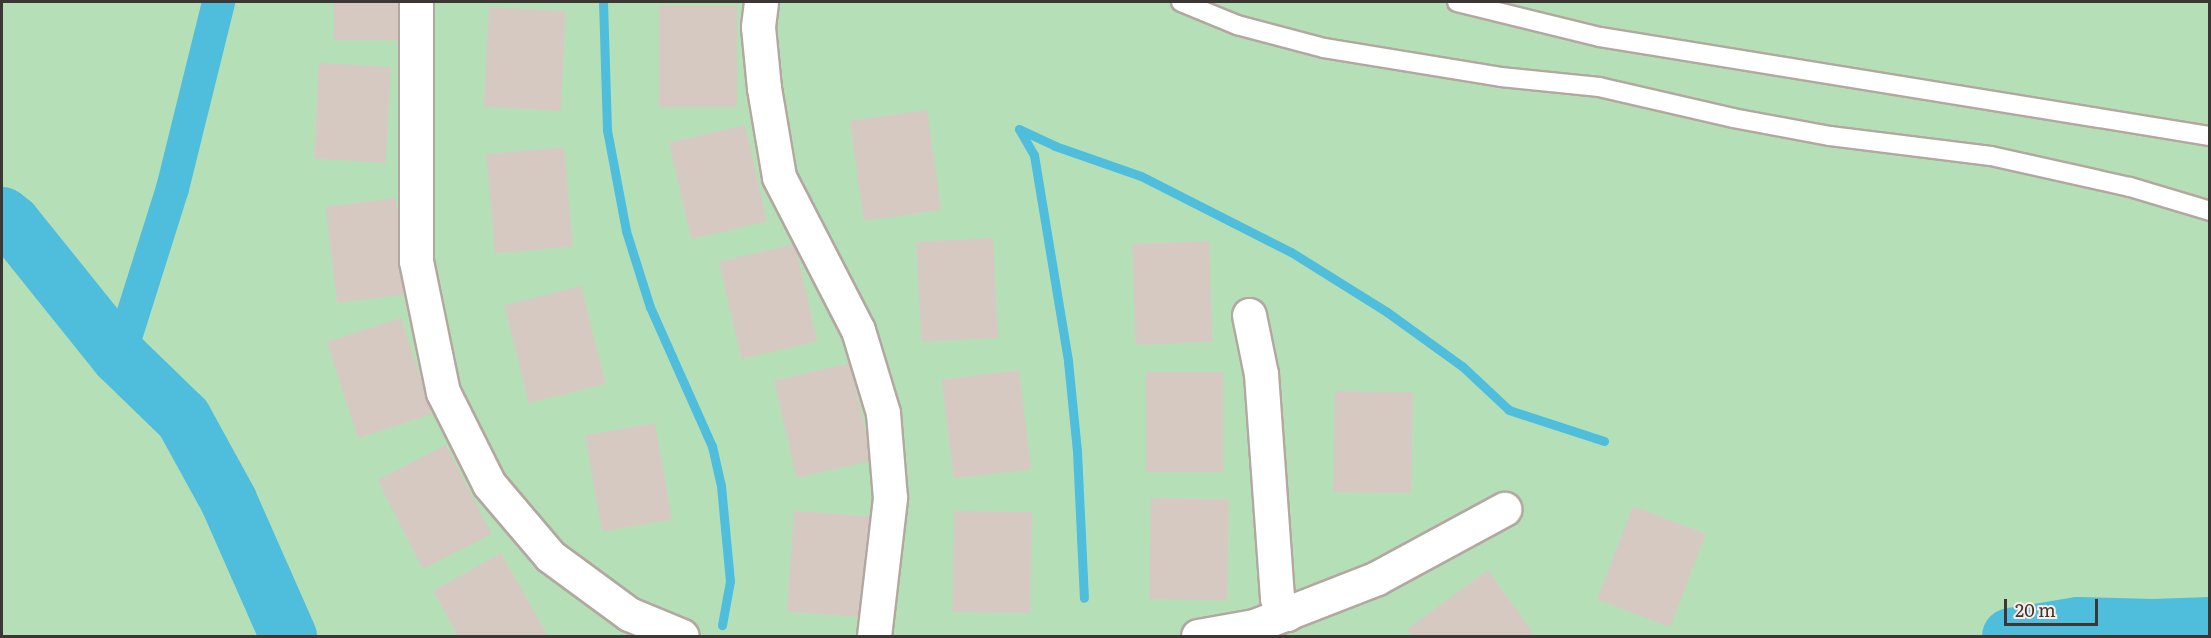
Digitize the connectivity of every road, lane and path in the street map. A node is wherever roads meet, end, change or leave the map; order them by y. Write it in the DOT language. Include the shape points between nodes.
graph roads {
  1 [pos="416,2"];
  2 [pos="761,2"];
  3 [pos="1181,2"];
  4 [pos="1457,2"];
  5 [pos="2210,136"];
  6 [pos="2210,211"];
  7 [pos="1249,315"];
  8 [pos="1504,509"];
  9 [pos="1287,614"];
  10 [pos="682,636"];
  11 [pos="874,636"];
  12 [pos="1198,636"];
  1 -- 10 [label="street" via="416,261 443,392 489,484 550,556 629,614"];
  2 -- 11 [label="street" via="761,57 779,177 858,330 883,413 890,498"];
  3 -- 6 [label="lane" via="1237,25 1324,48 1501,77 1599,87 1830,136 1991,156"];
  4 -- 5 [label="lane" via="1600,37"];
  7 -- 9 [label="street" via="1262,374 1277,598"];
  8 -- 9 [label="street" via="1377,578"];
  9 -- 12 [label="street" via="1254,626"];
}
